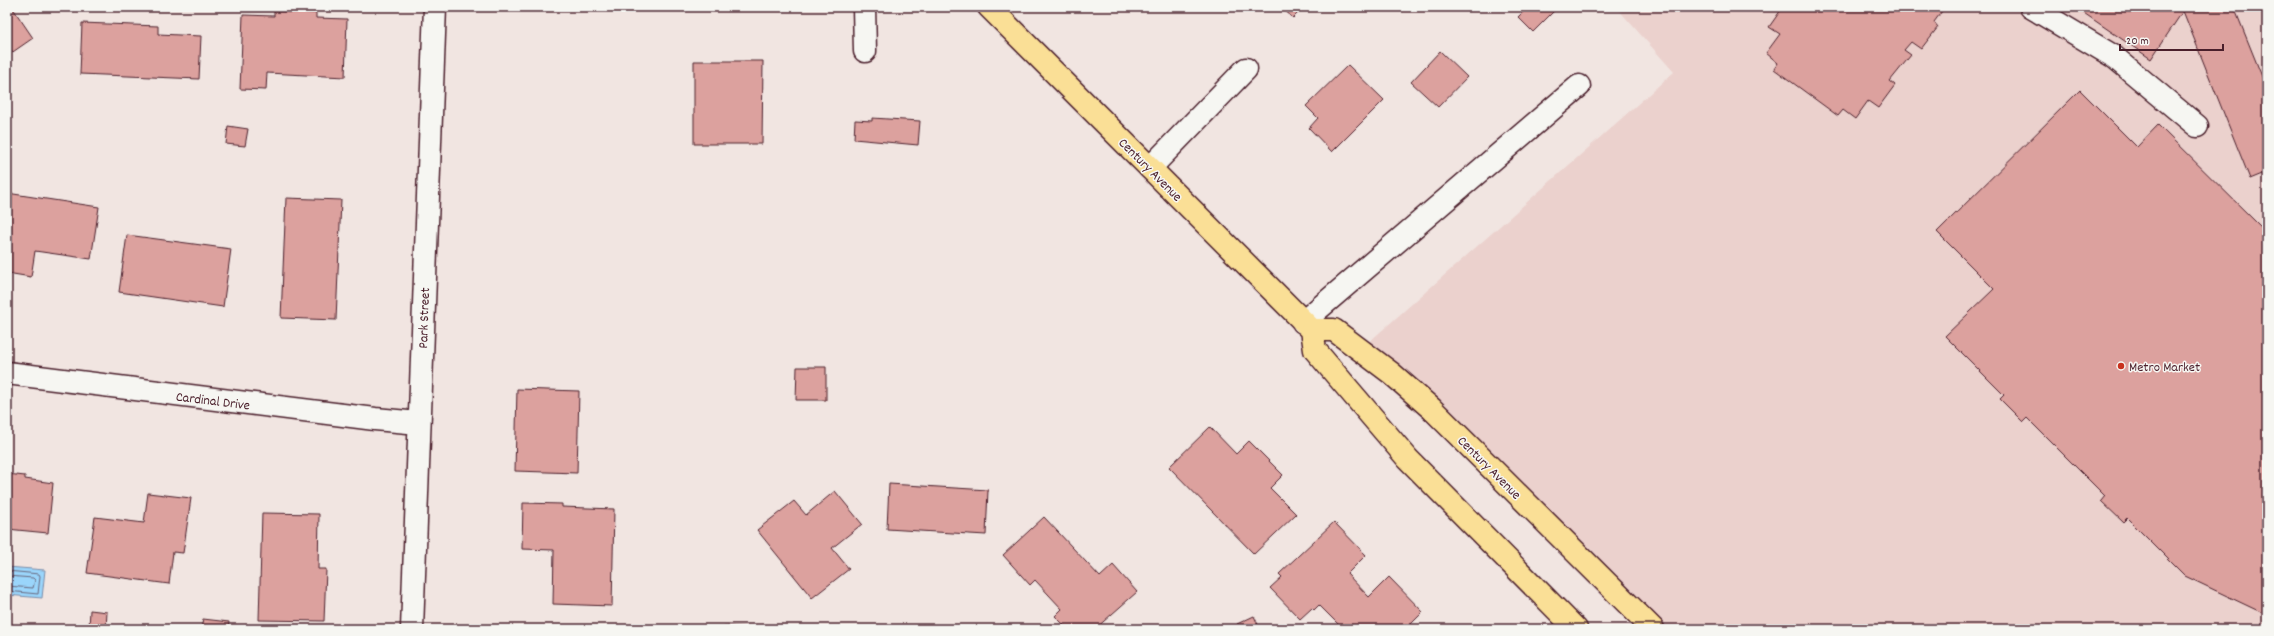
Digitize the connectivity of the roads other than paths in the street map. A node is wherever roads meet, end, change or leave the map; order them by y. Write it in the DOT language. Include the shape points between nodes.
graph roads {
  1 [pos="435,7"];
  2 [pos="864,7"];
  3 [pos="989,7"];
  4 [pos="2031,7"];
  5 [pos="866,51"];
  6 [pos="1246,69"];
  7 [pos="1578,86"];
  8 [pos="2197,126"];
  9 [pos="1150,168"];
  10 [pos="1308,326"];
  11 [pos="7,373"];
  12 [pos="419,423"];
  13 [pos="412,629"];
  14 [pos="1576,629"];
  15 [pos="1653,629"];
  1 -- 12 [label="street, Park Street"];
  2 -- 5 [label="street"];
  3 -- 9 [label="main road, Century Avenue"];
  4 -- 8 [label="street" via="2113,56"];
  6 -- 9 [label="street"];
  7 -- 10 [label="street"];
  9 -- 10 [label="main road, Century Avenue"];
  10 -- 14 [label="main road" via="1315,350 1408,459"];
  10 -- 15 [label="main road, Century Avenue" via="1334,330 1391,373 1432,409"];
  11 -- 12 [label="street, Cardinal Drive" via="351,417"];
  12 -- 13 [label="street, Park Street"];
}
